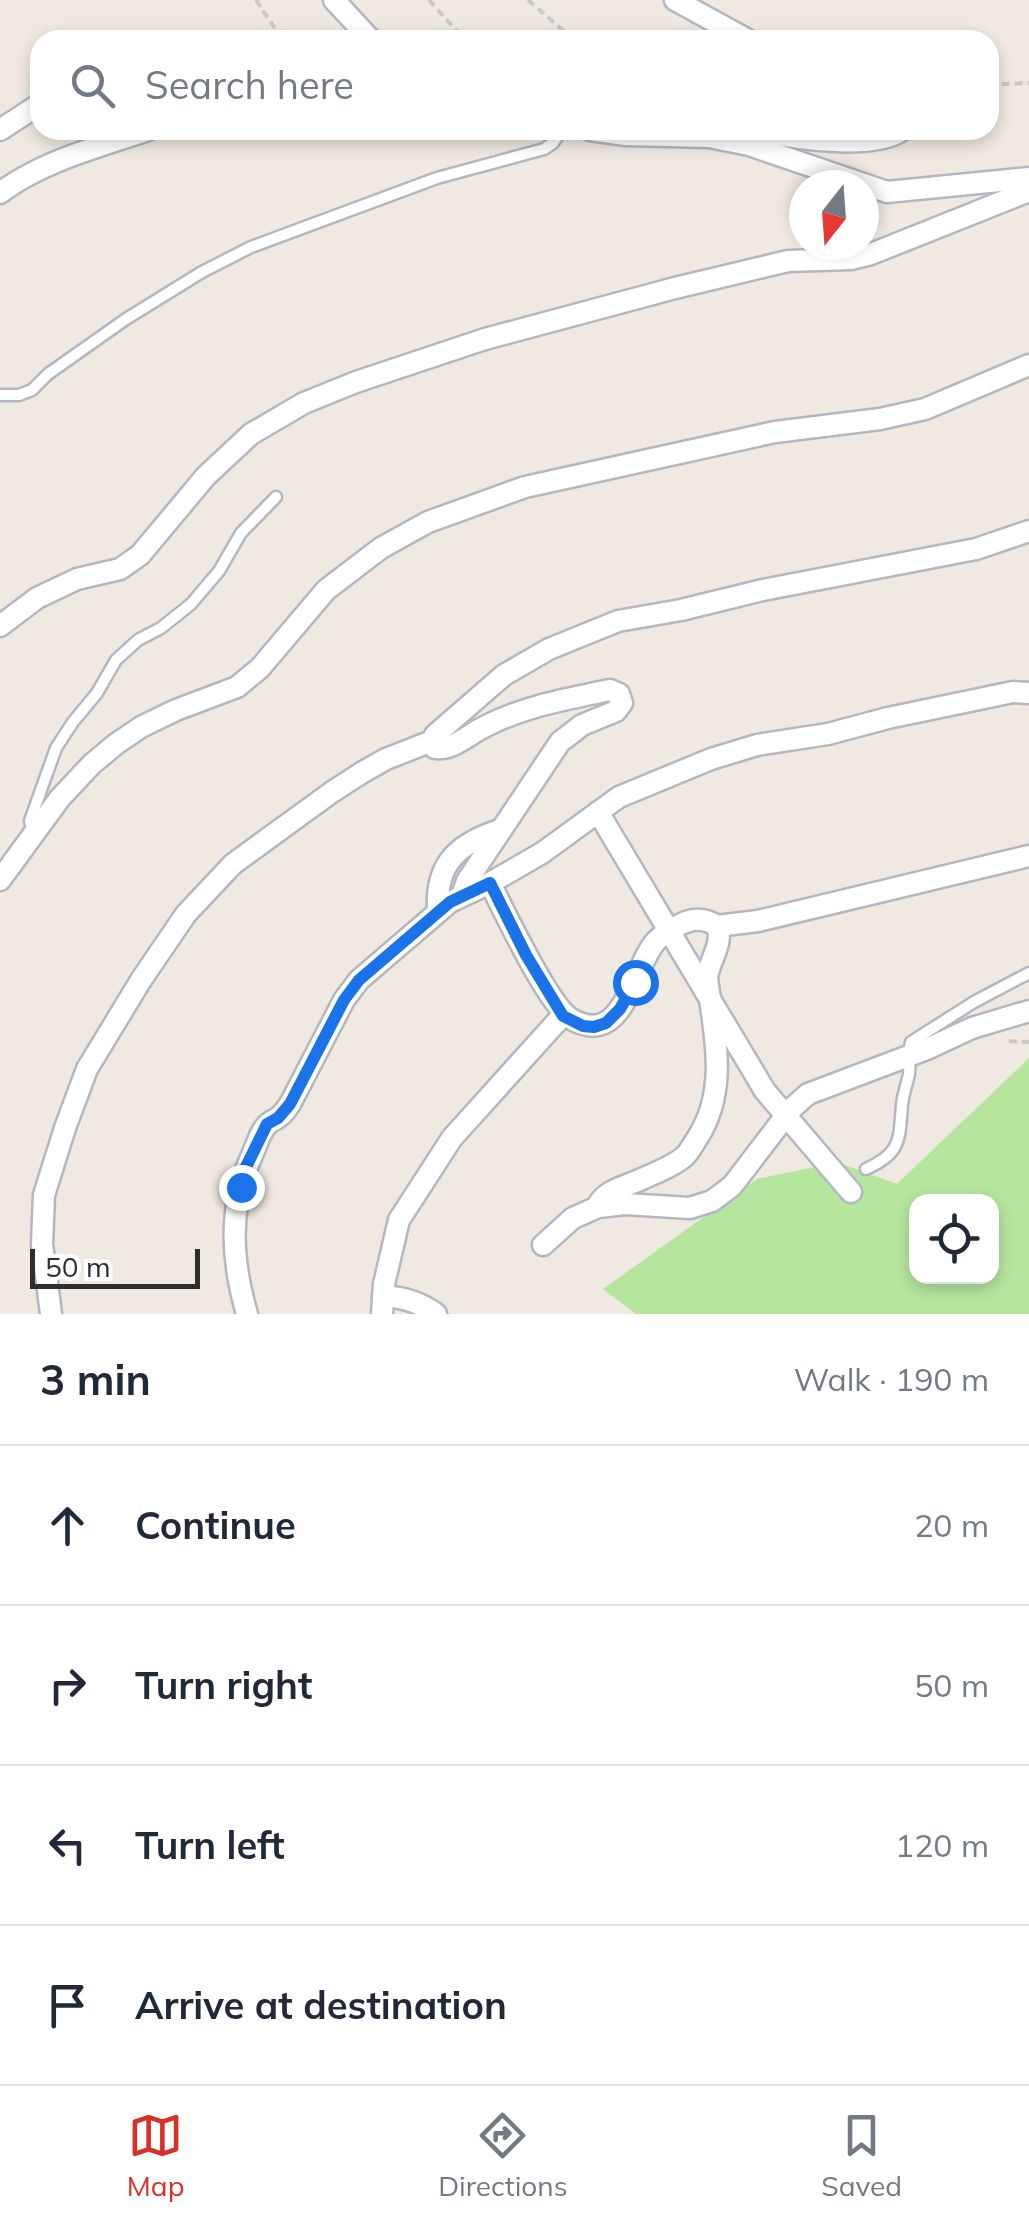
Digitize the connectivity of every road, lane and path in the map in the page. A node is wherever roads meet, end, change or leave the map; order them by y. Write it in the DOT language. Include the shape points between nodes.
graph roads {
  1 [pos="256,0"];
  2 [pos="334,0"];
  3 [pos="428,0"];
  4 [pos="528,0"];
  5 [pos="676,0"];
  6 [pos="279,30"];
  7 [pos="362,30"];
  8 [pos="456,30"];
  9 [pos="562,30"];
  10 [pos="730,30"];
  11 [pos="1029,82"];
  12 [pos="999,85"];
  13 [pos="30,110"];
  14 [pos="0,130"];
  15 [pos="118,140"];
  16 [pos="554,140"];
  17 [pos="722,140"];
  18 [pos="1029,178"];
  19 [pos="1029,191"];
  20 [pos="0,193"];
  21 [pos="1029,365"];
  22 [pos="0,395"];
  23 [pos="276,496"];
  24 [pos="1029,531"];
  25 [pos="0,626"];
  26 [pos="1029,693"];
  27 [pos="432,741"];
  28 [pos="598,812"];
  29 [pos="502,830"];
  30 [pos="34,834"];
  31 [pos="1029,856"];
  32 [pos="0,880"];
  33 [pos="490,883"];
  34 [pos="462,896"];
  35 [pos="438,912"];
  36 [pos="717,926"];
  37 [pos="669,931"];
  38 [pos="1029,973"];
  39 [pos="710,999"];
  40 [pos="1029,1012"];
  41 [pos="563,1016"];
  42 [pos="908,1056"];
  43 [pos="786,1116"];
  44 [pos="866,1169"];
  45 [pos="851,1192"];
  46 [pos="598,1207"];
  47 [pos="543,1245"];
  48 [pos="382,1305"];
  49 [pos="51,1314"];
  50 [pos="247,1314"];
  51 [pos="436,1314"];
  1 -- 6 [label="path"];
  2 -- 7 [label="street"];
  3 -- 8 [label="path"];
  4 -- 9 [label="path"];
  5 -- 10 [label="street"];
  11 -- 12 [label="path"];
  13 -- 14 [label="street"];
  15 -- 20 [label="street"];
  16 -- 22 [label="lane" via="251,247 126,319 32,390"];
  17 -- 18 [label="street" via="887,192"];
  19 -- 25 [label="street" via="872,254 788,261 675,288 485,339 304,403 252,434 120,570 77,579"];
  21 -- 30 [label="street" via="926,409 775,432 526,487 428,522 326,590 237,686 116,744 76,780"];
  23 -- 30 [label="lane" via="192,604 116,660 56,748 30,822"];
  24 -- 27 [label="street" via="976,549 618,621 504,675"];
  26 -- 28 [label="street" via="757,745 660,779"];
  27 -- 29 [label="street" via="444,749 526,708 610,690 619,694 616,711 560,742"];
  27 -- 49 [label="street" via="362,772 234,864 186,914 141,980 87,1069 44,1196"];
  28 -- 33 [label="street"];
  28 -- 37 [label="street"];
  29 -- 34 [label="street"];
  29 -- 35 [label="street" via="450,859 437,886"];
  30 -- 32 [label="street"];
  31 -- 36 [label="street"];
  33 -- 34 [label="street"];
  33 -- 41 [label="street"];
  34 -- 35 [label="street"];
  35 -- 50 [label="street" via="359,980 290,1104 259,1138 234,1208 235,1258"];
  36 -- 37 [label="street" via="691,919"];
  36 -- 39 [label="street"];
  37 -- 39 [label="street"];
  37 -- 41 [label="street" via="656,940 606,1023 583,1026"];
  38 -- 42 [label="lane" via="916,1038"];
  39 -- 43 [label="street"];
  39 -- 46 [label="street" via="717,1089 702,1130 686,1155 607,1194"];
  40 -- 42 [label="street"];
  41 -- 48 [label="street" via="452,1138 399,1220"];
  42 -- 43 [label="street" via="808,1094"];
  42 -- 44 [label="lane" via="900,1136 886,1158"];
  43 -- 45 [label="street"];
  43 -- 46 [label="street" via="732,1186 712,1200 690,1208"];
  46 -- 47 [label="street" via="573,1218"];
  48 -- 51 [label="street" via="394,1296"];
}
